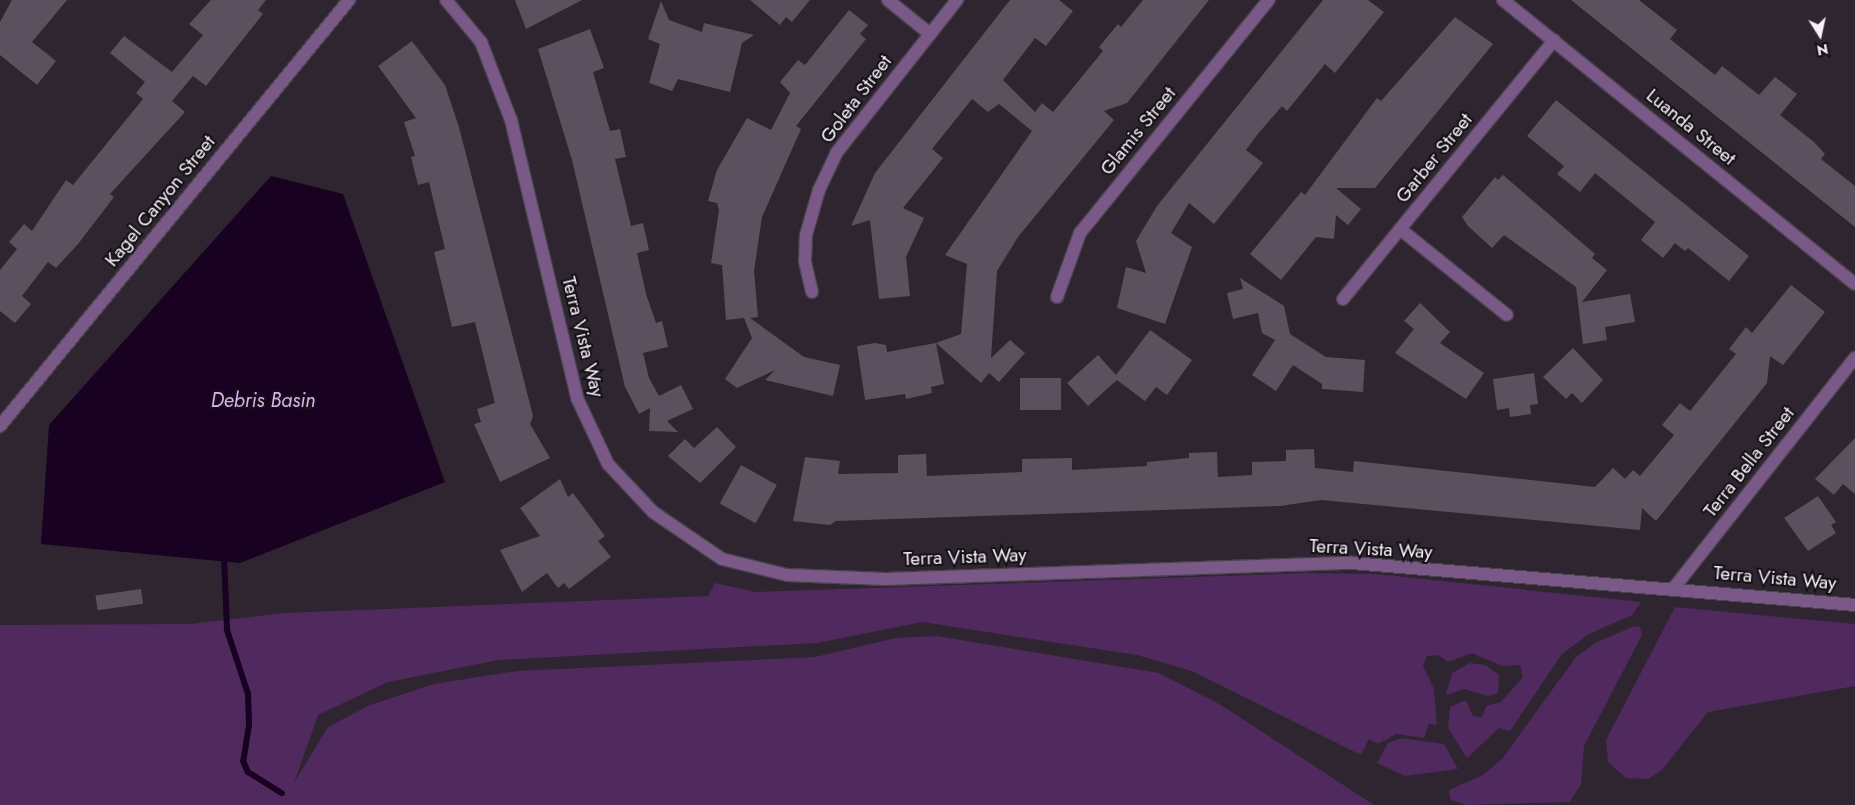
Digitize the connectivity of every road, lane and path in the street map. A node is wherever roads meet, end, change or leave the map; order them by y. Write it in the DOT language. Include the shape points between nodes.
graph roads {
  1 [pos="350,0"];
  2 [pos="446,0"];
  3 [pos="888,0"];
  4 [pos="956,0"];
  5 [pos="1270,0"];
  6 [pos="1503,0"];
  7 [pos="930,34"];
  8 [pos="1554,40"];
  9 [pos="1400,229"];
  10 [pos="1855,284"];
  11 [pos="812,292"];
  12 [pos="1057,297"];
  13 [pos="1343,299"];
  14 [pos="1507,315"];
  15 [pos="1855,358"];
  16 [pos="0,426"];
  17 [pos="1673,589"];
  18 [pos="1855,605"];
  1 -- 16 [label="street, Kagel Canyon Street"];
  2 -- 17 [label="street, Terra Vista Way" via="481,42 511,120 577,398 608,464 653,512 722,559 787,575 885,579 1352,563"];
  3 -- 7 [label="street"];
  4 -- 7 [label="street, Goleta Street"];
  5 -- 12 [label="street, Glamis Street" via="1080,233"];
  6 -- 8 [label="street, Luanda Street"];
  7 -- 11 [label="street, Goleta Street" via="837,152 819,190 804,261"];
  8 -- 9 [label="street, Garber Street"];
  8 -- 10 [label="street, Luanda Street"];
  9 -- 13 [label="street, Garber Street"];
  9 -- 14 [label="street"];
  15 -- 17 [label="street, Terra Bella Street"];
  17 -- 18 [label="street, Terra Vista Way"];
}
